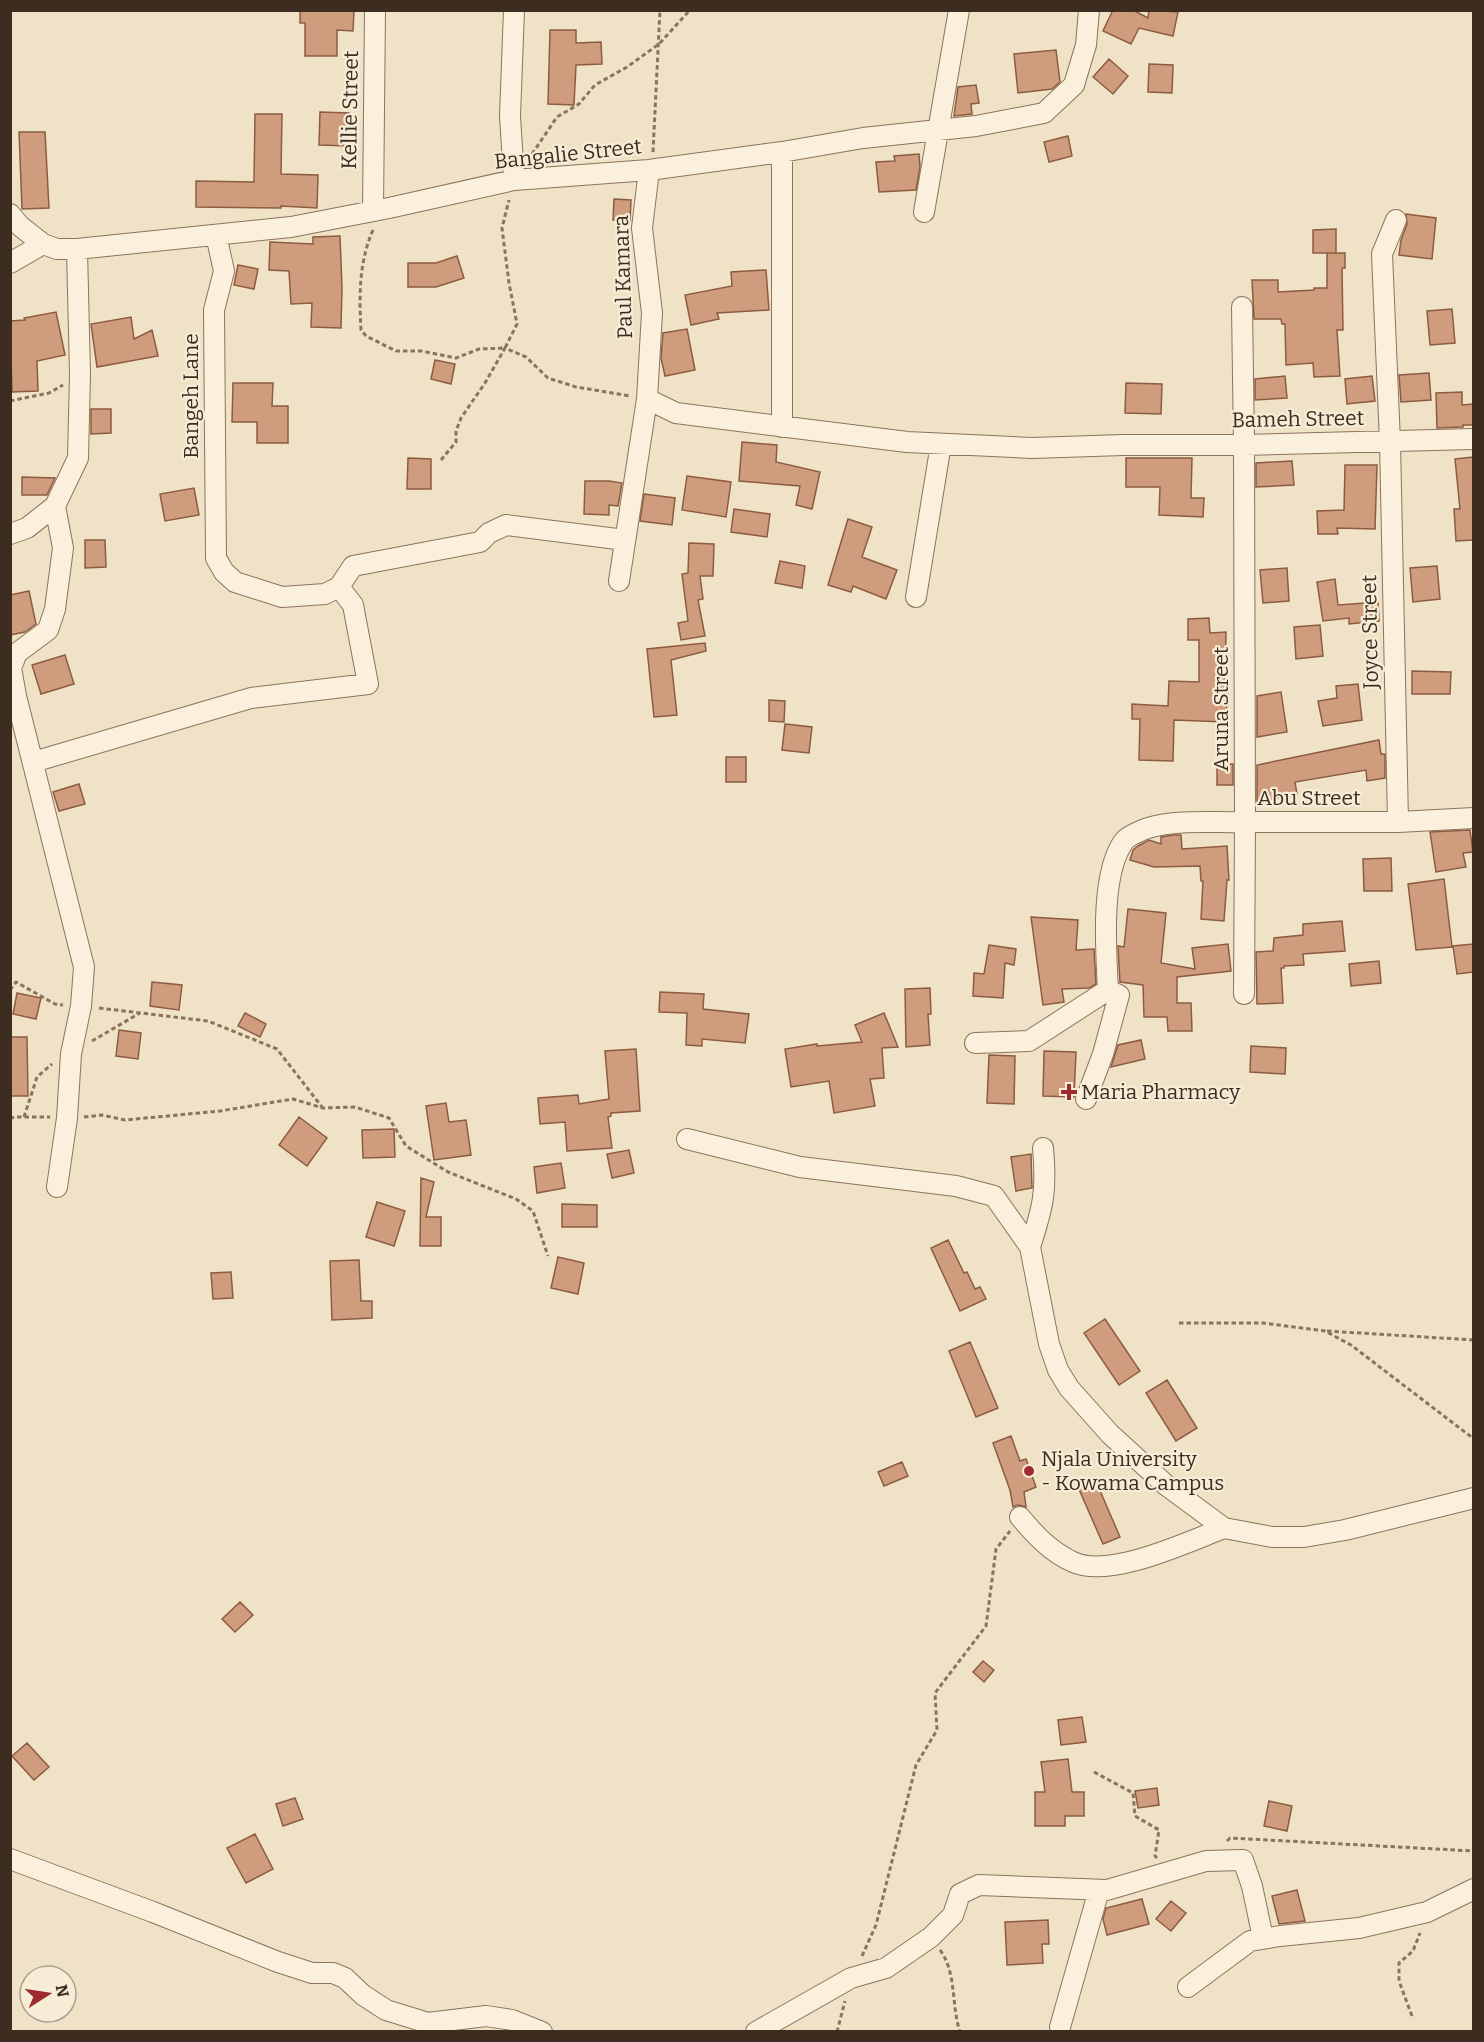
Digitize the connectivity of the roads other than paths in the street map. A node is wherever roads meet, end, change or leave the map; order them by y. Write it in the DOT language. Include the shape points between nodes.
graph roads {
  1 [pos="375,10"];
  2 [pos="514,10"];
  3 [pos="959,10"];
  4 [pos="1089,10"];
  5 [pos="940,130"];
  6 [pos="782,152"];
  7 [pos="649,170"];
  8 [pos="514,180"];
  9 [pos="381,209"];
  10 [pos="924,212"];
  11 [pos="10,214"];
  12 [pos="1396,220"];
  13 [pos="216,236"];
  14 [pos="50,247"];
  15 [pos="77,249"];
  16 [pos="10,263"];
  17 [pos="1242,307"];
  18 [pos="647,399"];
  19 [pos="782,427"];
  20 [pos="1473,439"];
  21 [pos="1390,442"];
  22 [pos="941,444"];
  23 [pos="1244,445"];
  24 [pos="56,506"];
  25 [pos="10,534"];
  26 [pos="625,540"];
  27 [pos="619,581"];
  28 [pos="339,587"];
  29 [pos="916,597"];
  30 [pos="33,762"];
  31 [pos="1473,818"];
  32 [pos="1245,822"];
  33 [pos="1398,822"];
  34 [pos="1113,993"];
  35 [pos="1244,994"];
  36 [pos="975,1043"];
  37 [pos="1086,1099"];
  38 [pos="687,1138"];
  39 [pos="1043,1148"];
  40 [pos="57,1187"];
  41 [pos="1030,1247"];
  42 [pos="1473,1498"];
  43 [pos="1020,1517"];
  44 [pos="1224,1528"];
  45 [pos="10,1859"];
  46 [pos="1473,1889"];
  47 [pos="1099,1890"];
  48 [pos="1263,1938"];
  49 [pos="1188,1987"];
  50 [pos="1060,2027"];
  51 [pos="542,2031"];
  52 [pos="756,2031"];
  1 -- 9 [label="street, Kellie Street"];
  2 -- 8 [label="street" via="510,116"];
  3 -- 5 [label="street"];
  4 -- 5 [label="street, Bangalie Street" via="1086,45 1074,85 1044,113"];
  5 -- 6 [label="street, Bangalie Street"];
  5 -- 10 [label="street"];
  6 -- 7 [label="street, Bangalie Street"];
  6 -- 19 [label="street"];
  7 -- 8 [label="street, Bangalie Street"];
  7 -- 18 [label="street, Paul Kamara" via="642,228 652,313"];
  8 -- 9 [label="street, Bangalie Street"];
  9 -- 13 [label="street, Bangalie Street"];
  11 -- 14 [label="street"];
  12 -- 21 [label="street, Joyce Street" via="1382,254"];
  13 -- 15 [label="street, Bangalie Street"];
  13 -- 28 [label="street, Bangeh Lane" via="224,271 214,310 216,558 235,582 282,597 326,594"];
  14 -- 15 [label="street, Bangalie Street"];
  14 -- 16 [label="street"];
  15 -- 24 [label="street" via="78,458"];
  17 -- 23 [label="street, Aruna Street"];
  18 -- 19 [label="street, Bameh Street" via="676,413"];
  18 -- 26 [label="street, Paul Kamara"];
  19 -- 22 [label="street, Bameh Street"];
  20 -- 21 [label="street, Bameh Street"];
  21 -- 23 [label="street, Bameh Street"];
  21 -- 33 [label="street, Joyce Street"];
  22 -- 23 [label="street, Bameh Street" via="1032,448"];
  22 -- 29 [label="street"];
  23 -- 32 [label="street, Aruna Street"];
  24 -- 25 [label="street" via="27,528"];
  24 -- 30 [label="street" via="63,548 55,609 48,630 17,653 11,668"];
  26 -- 27 [label="street, Paul Kamara"];
  26 -- 28 [label="street" via="506,525 480,542 353,566"];
  28 -- 30 [label="street" via="353,605 368,684 251,698"];
  30 -- 40 [label="street" via="84,967"];
  31 -- 33 [label="street, Abu Street"];
  32 -- 33 [label="street, Abu Street"];
  32 -- 34 [label="street" via="1173,824 1148,828 1125,839 1114,862 1105,926"];
  32 -- 35 [label="street, Abu Street"];
  34 -- 36 [label="street" via="1029,1041"];
  34 -- 37 [label="street" via="1102,1054"];
  38 -- 41 [label="street" via="800,1167 956,1186 994,1196"];
  39 -- 41 [label="street" via="1045,1195"];
  41 -- 44 [label="street" via="1049,1344 1069,1388 1110,1434 1167,1486"];
  42 -- 44 [label="street" via="1304,1537 1272,1537"];
  43 -- 44 [label="street" via="1040,1541 1073,1563 1098,1568 1123,1564"];
  45 -- 51 [label="street" via="278,1962 312,1973 333,1973 386,2010 428,2023 486,2016"];
  46 -- 48 [label="street" via="1427,1912 1359,1928"];
  47 -- 48 [label="street" via="1206,1861 1243,1860"];
  47 -- 50 [label="street"];
  47 -- 52 [label="street" via="979,1886 960,1894 953,1915 931,1937 886,1968 852,1978"];
  48 -- 49 [label="street" via="1250,1941"];
}
